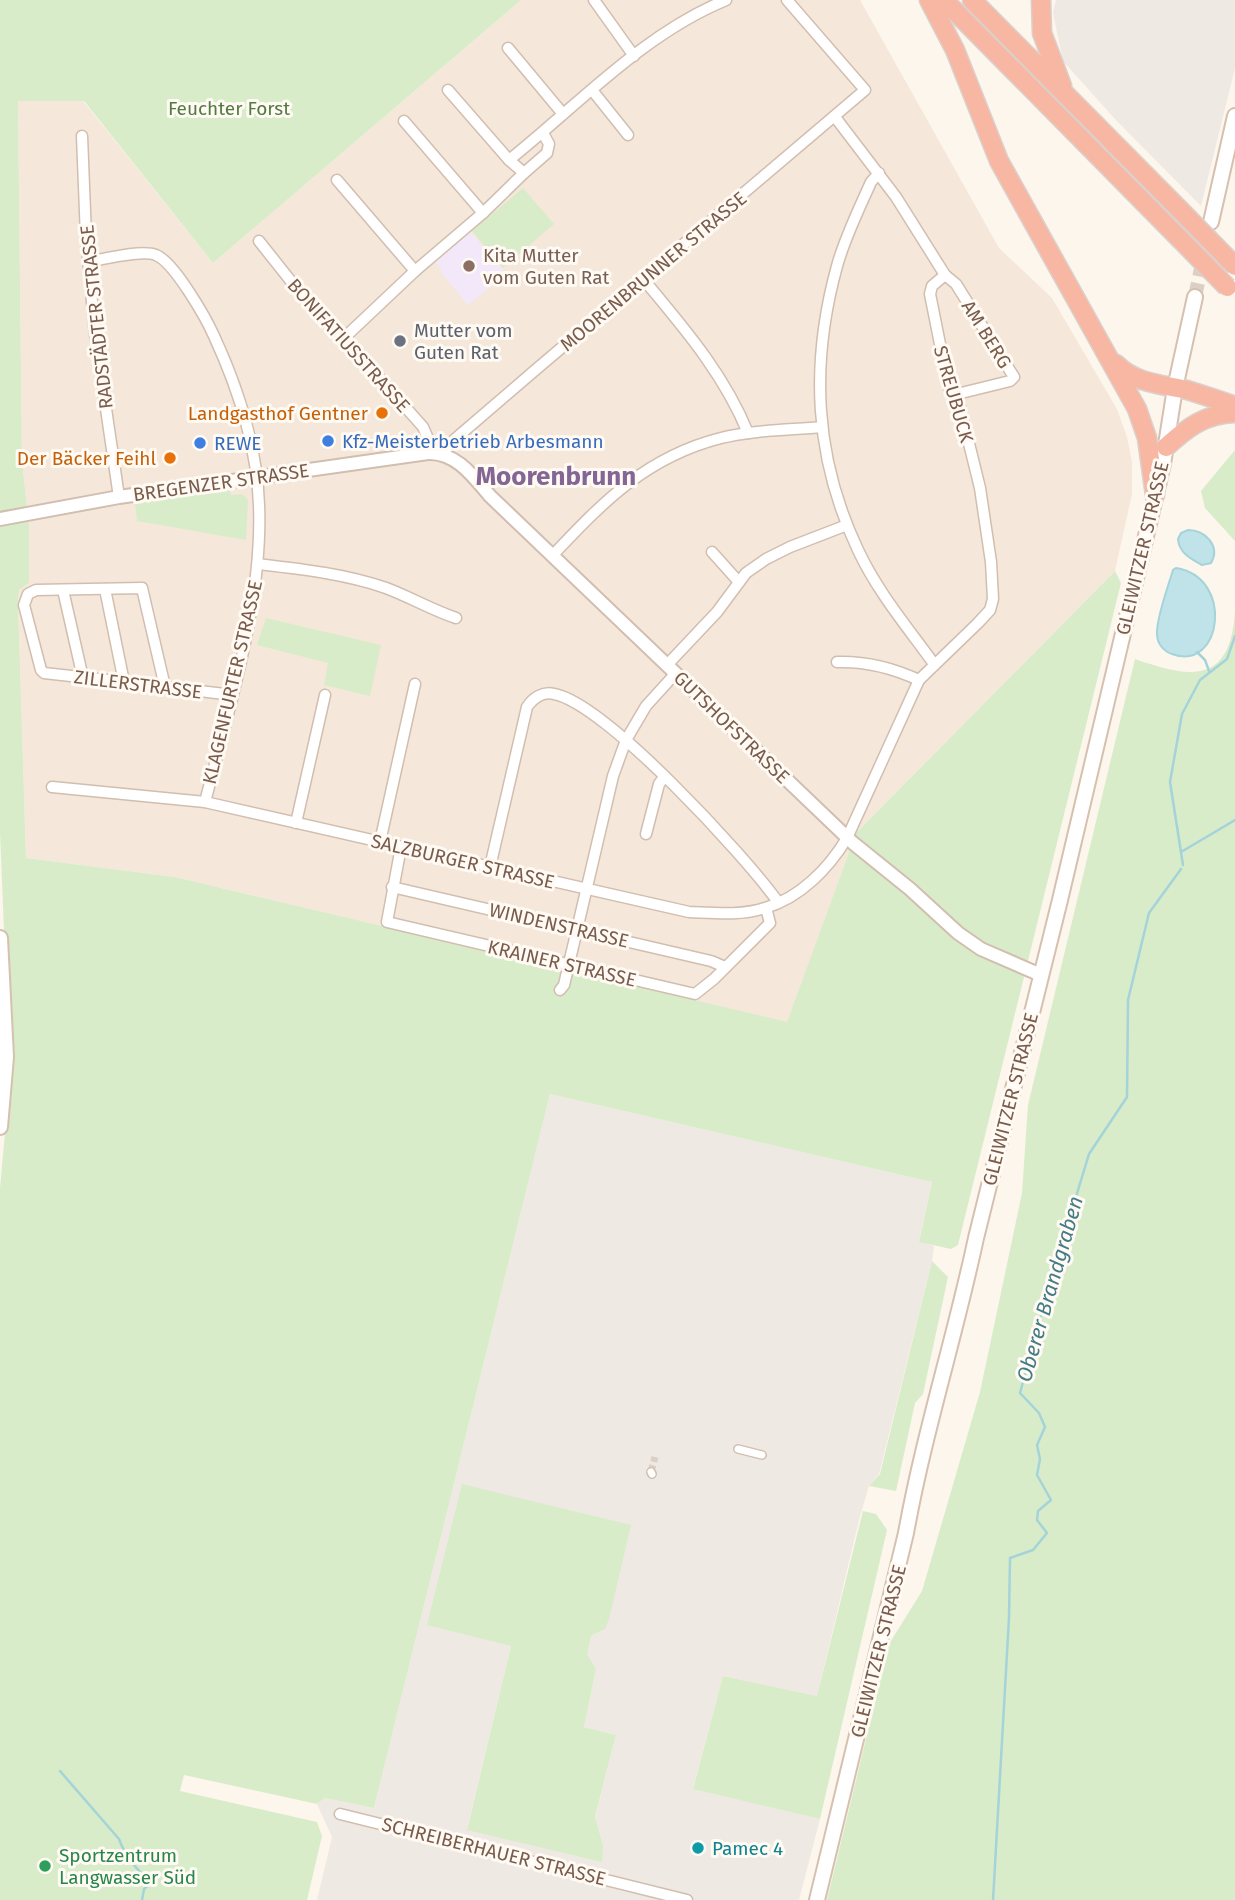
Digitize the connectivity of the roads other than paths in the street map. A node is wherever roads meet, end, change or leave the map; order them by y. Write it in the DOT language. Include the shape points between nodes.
graph roads {
  1 [pos="594,0"];
  2 [pos="726,0"];
  3 [pos="787,0"];
  4 [pos="929,0"];
  5 [pos="944,0"];
  6 [pos="972,0"];
  7 [pos="1041,0"];
  8 [pos="712,3"];
  9 [pos="508,48"];
  10 [pos="634,56"];
  11 [pos="448,90"];
  12 [pos="592,90"];
  13 [pos="1066,96"];
  14 [pos="563,114"];
  15 [pos="1235,116"];
  16 [pos="835,117"];
  17 [pos="404,121"];
  18 [pos="543,133"];
  19 [pos="628,135"];
  20 [pos="82,136"];
  21 [pos="509,160"];
  22 [pos="524,173"];
  23 [pos="878,173"];
  24 [pos="337,180"];
  25 [pos="483,213"];
  26 [pos="1211,222"];
  27 [pos="259,241"];
  28 [pos="88,262"];
  29 [pos="1235,266"];
  30 [pos="415,271"];
  31 [pos="945,275"];
  32 [pos="644,279"];
  33 [pos="1231,291"];
  34 [pos="1195,297"];
  35 [pos="344,338"];
  36 [pos="1108,356"];
  37 [pos="1175,388"];
  38 [pos="953,395"];
  39 [pos="1235,406"];
  40 [pos="1235,412"];
  41 [pos="822,427"];
  42 [pos="748,433"];
  43 [pos="1166,446"];
  44 [pos="428,453"];
  45 [pos="443,453"];
  46 [pos="257,477"];
  47 [pos="1155,495"];
  48 [pos="119,497"];
  49 [pos="0,519"];
  50 [pos="847,525"];
  51 [pos="712,552"];
  52 [pos="552,556"];
  53 [pos="258,564"];
  54 [pos="738,581"];
  55 [pos="105,589"];
  56 [pos="63,590"];
  57 [pos="456,618"];
  58 [pos="837,662"];
  59 [pos="934,664"];
  60 [pos="671,669"];
  61 [pos="83,678"];
  62 [pos="919,680"];
  63 [pos="124,682"];
  64 [pos="415,684"];
  65 [pos="165,687"];
  66 [pos="232,695"];
  67 [pos="325,695"];
  68 [pos="625,740"];
  69 [pos="664,777"];
  70 [pos="52,787"];
  71 [pos="205,802"];
  72 [pos="296,824"];
  73 [pos="646,834"];
  74 [pos="847,838"];
  75 [pos="380,842"];
  76 [pos="401,848"];
  77 [pos="490,867"];
  78 [pos="392,887"];
  79 [pos="586,889"];
  80 [pos="778,902"];
  81 [pos="766,908"];
  82 [pos="578,929"];
  83 [pos="0,939"];
  84 [pos="569,965"];
  85 [pos="725,967"];
  86 [pos="1041,975"];
  87 [pos="560,990"];
  88 [pos="0,1127"];
  89 [pos="738,1448"];
  90 [pos="762,1455"];
  91 [pos="340,1814"];
  92 [pos="687,1900"];
  93 [pos="817,1900"];
  1 -- 10 [label="street"];
  2 -- 8 [label="street"];
  3 -- 16 [label="street, MOORENBRUNNER STRASSE" via="865,90"];
  4 -- 36 [label="highway" via="955,50 999,161"];
  5 -- 33 [label="highway, bridge"];
  6 -- 13 [label="highway"];
  7 -- 13 [label="highway" via="1042,33"];
  8 -- 10 [label="street"];
  9 -- 14 [label="street"];
  10 -- 12 [label="street"];
  11 -- 21 [label="street"];
  12 -- 14 [label="street"];
  12 -- 19 [label="street"];
  13 -- 29 [label="highway, bridge"];
  14 -- 18 [label="street"];
  15 -- 26 [label="main road"];
  16 -- 23 [label="street"];
  16 -- 32 [label="street, MOORENBRUNNER STRASSE"];
  17 -- 25 [label="street"];
  18 -- 21 [label="street"];
  18 -- 22 [label="street" via="549,144 547,153"];
  20 -- 28 [label="street, RADSTÄDTER STRASSE"];
  21 -- 22 [label="street"];
  22 -- 25 [label="street"];
  23 -- 31 [label="street"];
  23 -- 41 [label="street" via="838,263 827,309 819,370"];
  24 -- 30 [label="street"];
  25 -- 30 [label="street"];
  27 -- 35 [label="street, BONIFATIUSSTRASSE" via="309,304"];
  28 -- 46 [label="street, KLAGENFURTER STRASSE" via="148,254 170,267 197,304 229,370"];
  28 -- 48 [label="street, RADSTÄDTER STRASSE"];
  30 -- 35 [label="street"];
  31 -- 38 [label="street, STREUBUCK" via="930,294"];
  31 -- 38 [label="street, AM BERG" via="956,284 1014,377"];
  32 -- 42 [label="street" via="698,345"];
  32 -- 45 [label="street, MOORENBRUNNER STRASSE"];
  34 -- 37 [label="main road, GLEIWITZER STRASSE"];
  35 -- 44 [label="street, BONIFATIUSSTRASSE" via="426,432"];
  36 -- 37 [label="highway" via="1134,377"];
  36 -- 47 [label="highway" via="1144,427"];
  37 -- 39 [label="highway"];
  37 -- 43 [label="main road, GLEIWITZER STRASSE"];
  38 -- 59 [label="street, STREUBUCK" via="959,403 980,488 993,599 990,610"];
  40 -- 43 [label="highway" via="1196,421"];
  41 -- 42 [label="street"];
  41 -- 50 [label="street" via="830,474"];
  42 -- 52 [label="street" via="693,447 646,470 604,502"];
  43 -- 47 [label="main road, GLEIWITZER STRASSE"];
  44 -- 45 [label="street, BREGENZER STRASSE"];
  44 -- 46 [label="street, BREGENZER STRASSE"];
  45 -- 52 [label="street, GUTSHOFSTRASSE" via="461,465"];
  46 -- 48 [label="street, BREGENZER STRASSE"];
  46 -- 53 [label="street, KLAGENFURTER STRASSE"];
  47 -- 86 [label="main road, GLEIWITZER STRASSE"];
  48 -- 49 [label="street, BREGENZER STRASSE"];
  50 -- 54 [label="street" via="766,559"];
  50 -- 59 [label="street" via="877,583"];
  51 -- 54 [label="street"];
  52 -- 60 [label="street, GUTSHOFSTRASSE"];
  53 -- 57 [label="street" via="383,587"];
  53 -- 66 [label="street, KLAGENFURTER STRASSE"];
  54 -- 60 [label="street"];
  55 -- 56 [label="street"];
  55 -- 63 [label="street"];
  55 -- 65 [label="street" via="142,588"];
  56 -- 61 [label="street"];
  56 -- 61 [label="street, ZILLERSTRASSE" via="33,591 24,604 41,670"];
  58 -- 62 [label="street" via="864,662"];
  59 -- 62 [label="street, STREUBUCK"];
  60 -- 68 [label="street"];
  60 -- 74 [label="street, GUTSHOFSTRASSE"];
  61 -- 63 [label="street, ZILLERSTRASSE"];
  62 -- 74 [label="street, STREUBUCK"];
  63 -- 65 [label="street, ZILLERSTRASSE"];
  64 -- 75 [label="street"];
  65 -- 66 [label="street, ZILLERSTRASSE"];
  66 -- 71 [label="street, KLAGENFURTER STRASSE"];
  67 -- 72 [label="street"];
  68 -- 69 [label="street"];
  68 -- 77 [label="street" via="563,696 549,693 531,702"];
  68 -- 79 [label="street"];
  69 -- 73 [label="street"];
  69 -- 80 [label="street"];
  70 -- 71 [label="street, SALZBURGER STRASSE"];
  71 -- 72 [label="street, SALZBURGER STRASSE"];
  72 -- 75 [label="street, SALZBURGER STRASSE"];
  74 -- 80 [label="street, SALZBURGER STRASSE" via="821,873"];
  74 -- 86 [label="street, GUTSHOFSTRASSE" via="958,933 981,949"];
  75 -- 76 [label="street, SALZBURGER STRASSE"];
  76 -- 77 [label="street, SALZBURGER STRASSE"];
  76 -- 78 [label="street, KRAINER STRASSE"];
  77 -- 79 [label="street, SALZBURGER STRASSE"];
  78 -- 82 [label="street, WINDENSTRASSE"];
  78 -- 84 [label="street, KRAINER STRASSE" via="387,922"];
  79 -- 81 [label="street, SALZBURGER STRASSE" via="689,912 728,914"];
  79 -- 82 [label="street"];
  80 -- 81 [label="street, SALZBURGER STRASSE"];
  81 -- 85 [label="street, KRAINER STRASSE" via="770,923"];
  82 -- 84 [label="street"];
  82 -- 85 [label="street, WINDENSTRASSE"];
  83 -- 88 [label="main road" via="6,1057"];
  84 -- 85 [label="street, KRAINER STRASSE" via="695,994"];
  84 -- 87 [label="street"];
  86 -- 93 [label="main road, GLEIWITZER STRASSE"];
  89 -- 90 [label="street"];
  91 -- 92 [label="street, SCHREIBERHAUER STRASSE"];
}
